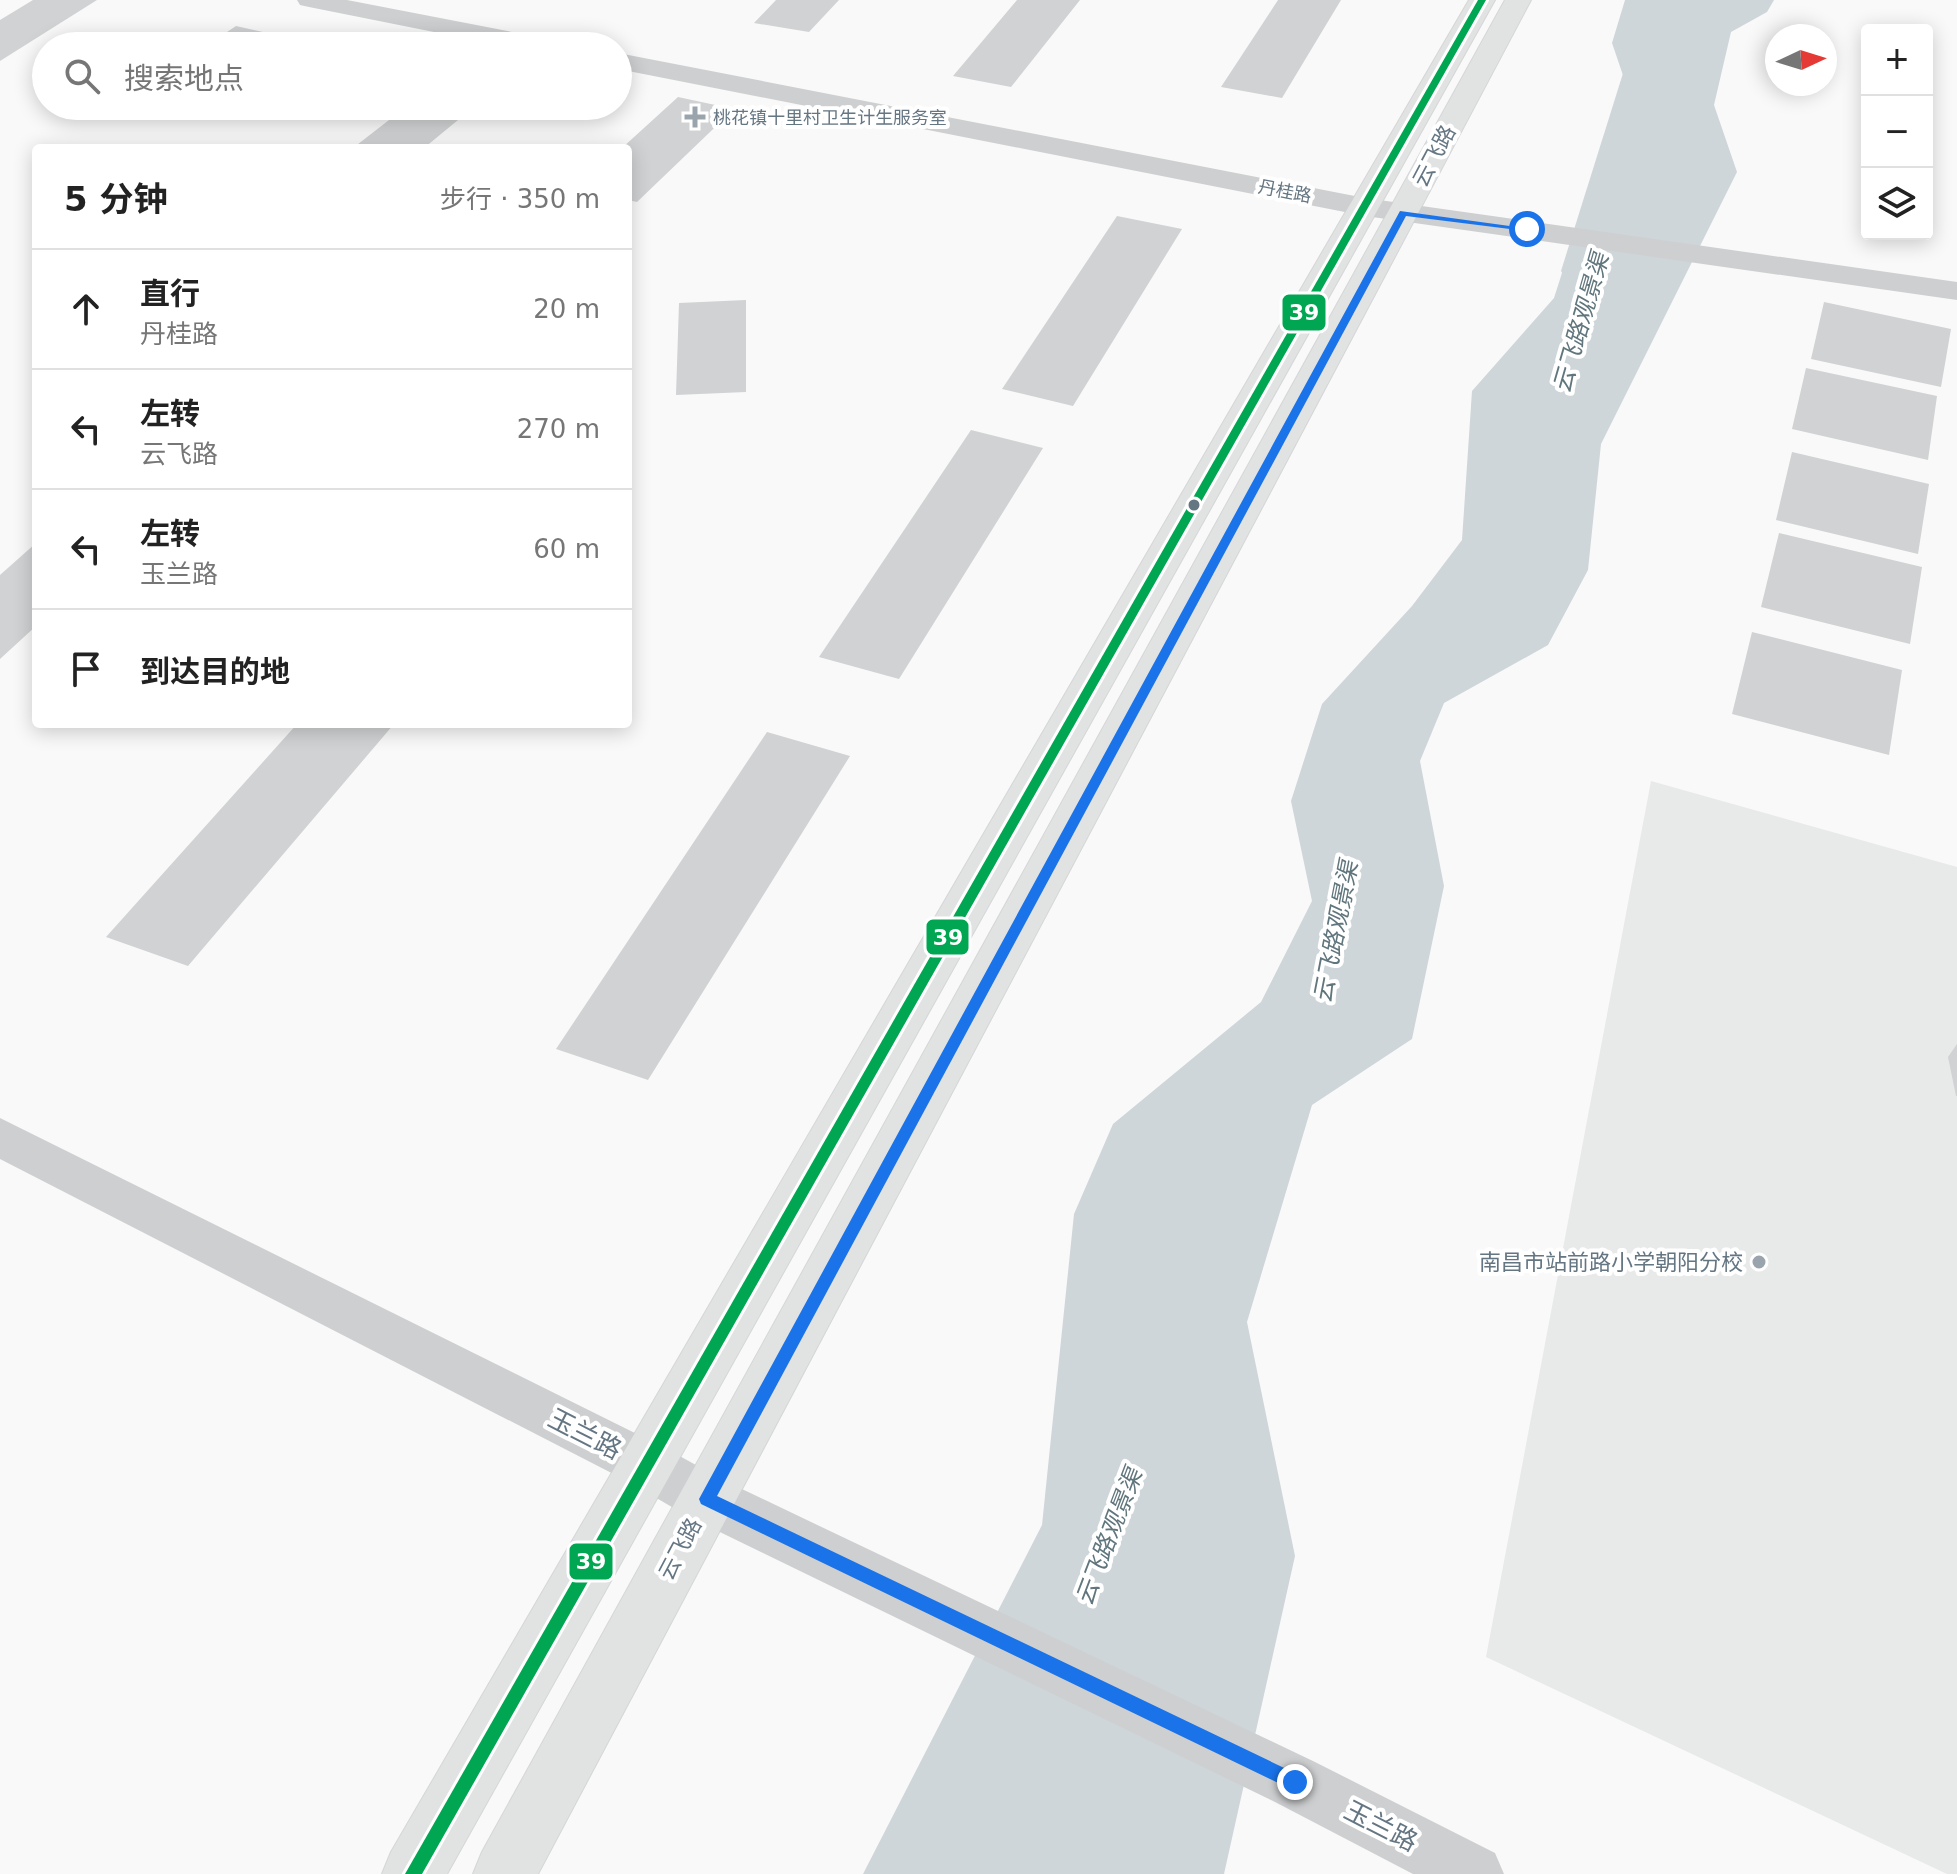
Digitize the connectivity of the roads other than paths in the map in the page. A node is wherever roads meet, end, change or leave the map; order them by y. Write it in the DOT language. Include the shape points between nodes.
graph roads {
  1 [pos="309,0"];
  2 [pos="1482,0"];
  3 [pos="1518,0"];
  4 [pos="472,32"];
  5 [pos="632,64"];
  6 [pos="1384,210"];
  7 [pos="1957,291"];
  8 [pos="0,1137"];
  9 [pos="647,1465"];
  10 [pos="707,1499"];
  11 [pos="413,1874"];
  12 [pos="504,1874"];
  13 [pos="1474,1874"];
  1 -- 4 [label="street"];
  2 -- 6 [label="main road, 云飞路"];
  3 -- 6 [label="main road, 云飞路"];
  5 -- 6 [label="street, 丹桂路"];
  6 -- 7 [label="street, 丹桂路"];
  6 -- 9 [label="main road, 云飞路"];
  6 -- 10 [label="main road, 云飞路"];
  8 -- 9 [label="street, 玉兰路"];
  9 -- 10 [label="street, 玉兰路"];
  9 -- 11 [label="main road, 云飞路"];
  10 -- 12 [label="main road, 云飞路"];
  10 -- 13 [label="street, 玉兰路" via="1295,1782"];
}
